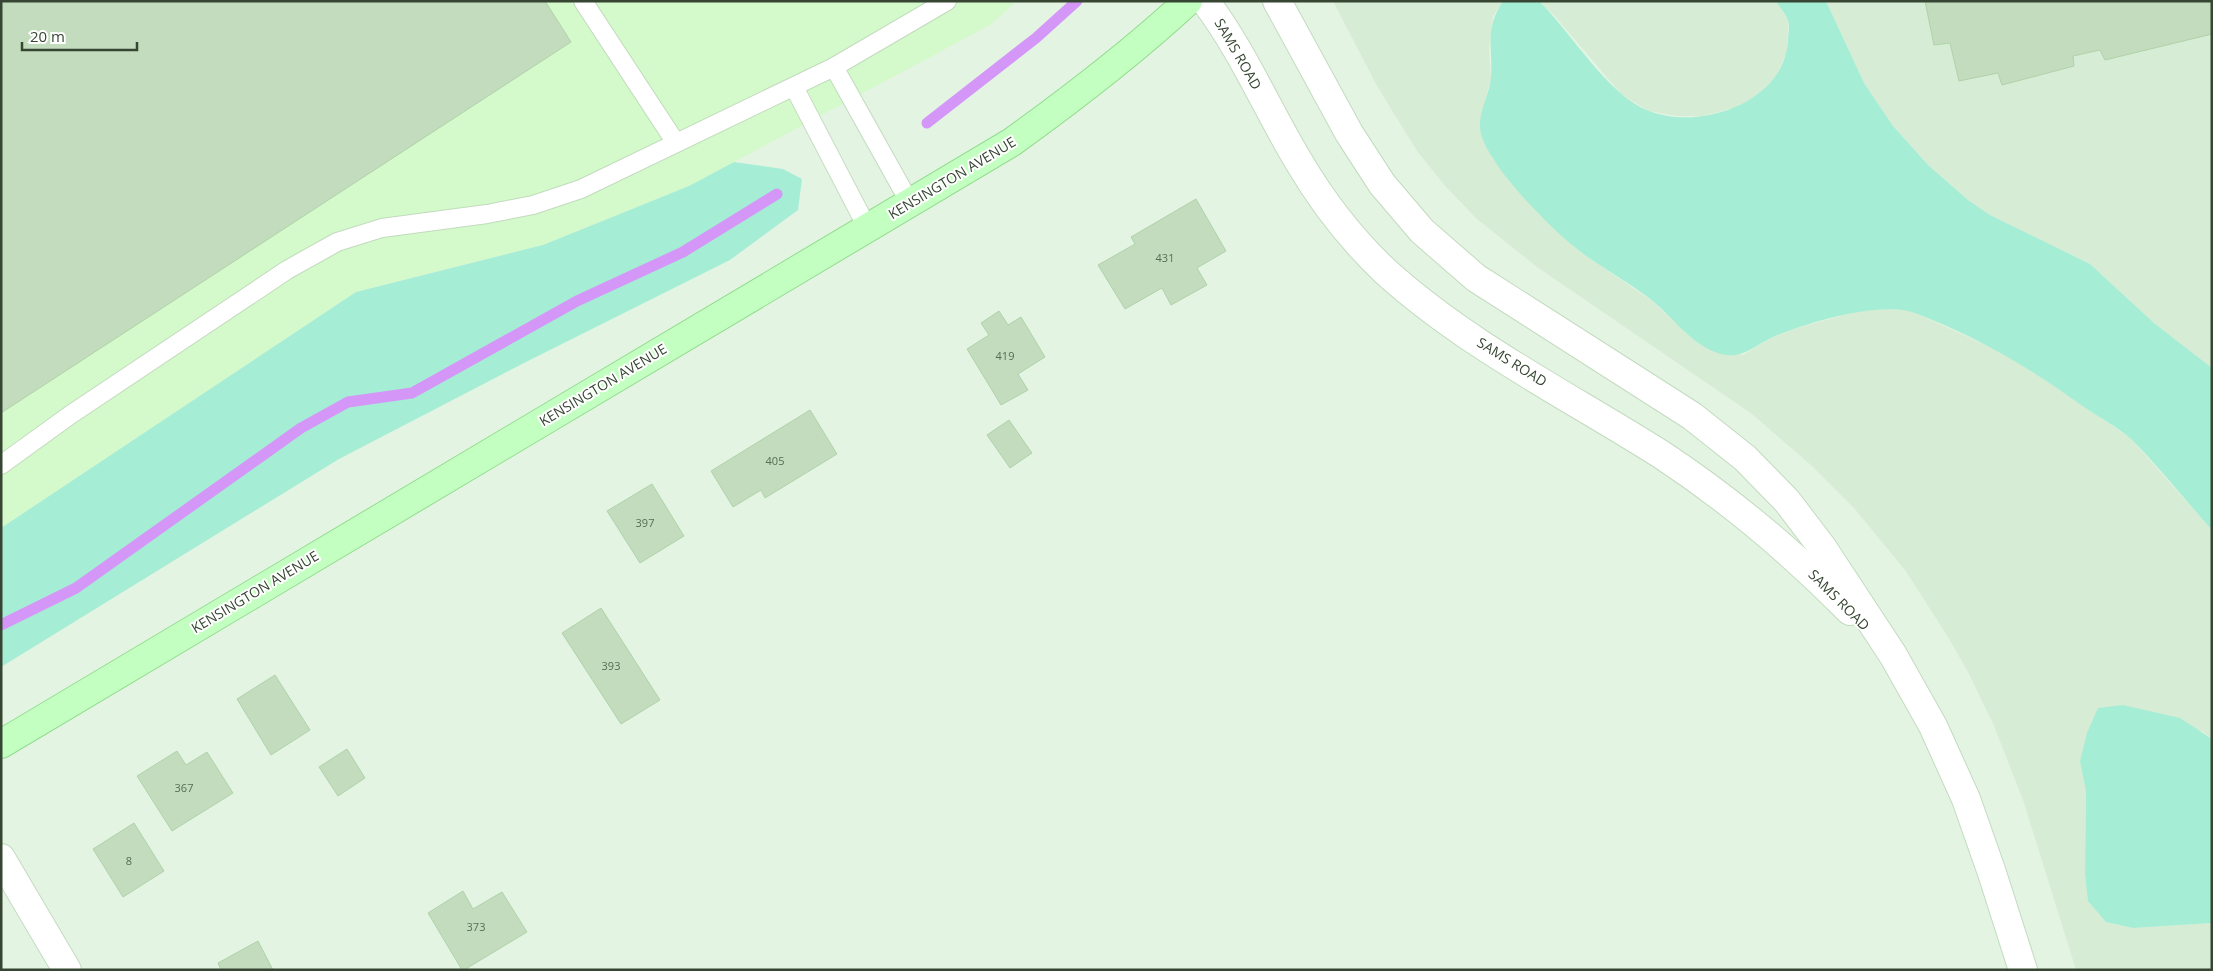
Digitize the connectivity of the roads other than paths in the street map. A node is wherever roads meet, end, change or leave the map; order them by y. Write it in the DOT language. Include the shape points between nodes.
graph roads {
  1 [pos="583,1"];
  2 [pos="947,1"];
  3 [pos="1188,1"];
  4 [pos="1205,1"];
  5 [pos="1277,1"];
  6 [pos="834,67"];
  7 [pos="794,87"];
  8 [pos="676,143"];
  9 [pos="910,203"];
  10 [pos="868,229"];
  11 [pos="1,465"];
  12 [pos="1893,655"];
  13 [pos="1,744"];
  14 [pos="1,858"];
  15 [pos="68,970"];
  16 [pos="2023,970"];
  1 -- 8 [label="lane"];
  2 -- 6 [label="lane"];
  3 -- 9 [label="main road, KENSINGTON AVENUE" via="1087,88 1012,142"];
  4 -- 12 [label="street, SAMS ROAD" via="1232,38 1299,163 1339,220 1385,271 1444,320 1663,456 1716,494 1804,565"];
  5 -- 12 [label="street, SAMS ROAD" via="1349,133 1382,184 1422,231 1476,278 1692,416 1744,458 1787,501"];
  6 -- 7 [label="lane"];
  6 -- 9 [label="lane"];
  7 -- 8 [label="lane"];
  7 -- 10 [label="lane"];
  8 -- 11 [label="lane" via="581,189 533,205 382,228 337,242 286,270"];
  9 -- 10 [label="main road, KENSINGTON AVENUE"];
  10 -- 13 [label="main road, KENSINGTON AVENUE"];
  12 -- 16 [label="street, SAMS ROAD" via="1933,726 1966,799"];
  14 -- 15 [label="street"];
}
